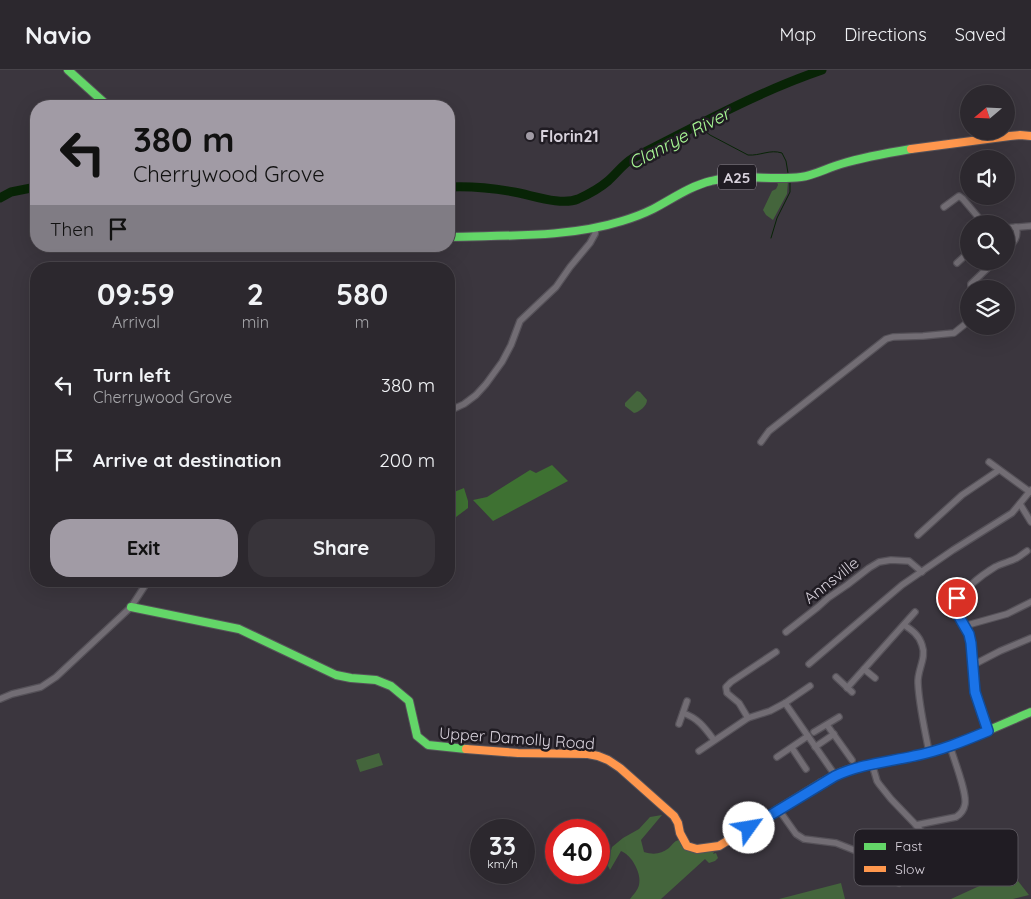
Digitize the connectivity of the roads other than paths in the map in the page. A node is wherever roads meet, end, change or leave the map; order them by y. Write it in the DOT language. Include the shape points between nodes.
graph roads {
  1 [pos="68,70"];
  2 [pos="101,100"];
  3 [pos="1031,136"];
  4 [pos="944,207"];
  5 [pos="976,215"];
  6 [pos="1031,226"];
  7 [pos="596,227"];
  8 [pos="1016,227"];
  9 [pos="455,238"];
  10 [pos="1015,241"];
  11 [pos="960,260"];
  12 [pos="957,263"];
  13 [pos="986,270"];
  14 [pos="975,280"];
  15 [pos="960,329"];
  16 [pos="455,408"];
  17 [pos="761,442"];
  18 [pos="988,462"];
  19 [pos="999,470"];
  20 [pos="1030,491"];
  21 [pos="1020,504"];
  22 [pos="1031,522"];
  23 [pos="918,535"];
  24 [pos="1027,551"];
  25 [pos="922,572"];
  26 [pos="144,587"];
  27 [pos="1031,602"];
  28 [pos="131,606"];
  29 [pos="915,612"];
  30 [pos="904,625"];
  31 [pos="964,626"];
  32 [pos="794,635"];
  33 [pos="1031,638"];
  34 [pos="776,652"];
  35 [pos="809,664"];
  36 [pos="973,665"];
  37 [pos="864,669"];
  38 [pos="836,677"];
  39 [pos="875,678"];
  40 [pos="810,686"];
  41 [pos="0,699"];
  42 [pos="687,701"];
  43 [pos="784,703"];
  44 [pos="1031,712"];
  45 [pos="683,713"];
  46 [pos="839,717"];
  47 [pos="748,718"];
  48 [pos="679,724"];
  49 [pos="827,724"];
  50 [pos="988,731"];
  51 [pos="814,732"];
  52 [pos="834,734"];
  53 [pos="808,736"];
  54 [pos="714,740"];
  55 [pos="950,746"];
  56 [pos="815,747"];
  57 [pos="792,748"];
  58 [pos="699,751"];
  59 [pos="929,752"];
  60 [pos="777,757"];
  61 [pos="852,760"];
  62 [pos="872,764"];
  63 [pos="806,769"];
  64 [pos="835,776"];
  65 [pos="779,810"];
  66 [pos="916,825"];
  67 [pos="919,829"];
  68 [pos="854,850"];
  1 -- 2 [label="street"];
  3 -- 7 [label="street, A25" via="884,153 800,177 724,178 703,183 635,216"];
  4 -- 5 [label="street" via="958,196"];
  6 -- 8 [label="street"];
  7 -- 9 [label="street, A25"];
  7 -- 16 [label="street" via="590,243 556,287 520,320 502,362 486,384 476,395"];
  8 -- 10 [label="street"];
  11 -- 12 [label="street"];
  13 -- 14 [label="street"];
  15 -- 17 [label="street" via="954,334 886,339 769,431"];
  18 -- 19 [label="street"];
  19 -- 20 [label="street"];
  19 -- 23 [label="street" via="962,495"];
  20 -- 21 [label="street"];
  21 -- 22 [label="street"];
  21 -- 25 [label="street" via="1005,518"];
  24 -- 31 [label="street" via="989,571 957,598 954,608"];
  25 -- 32 [label="street, Annsville" via="909,561 879,562 788,631"];
  25 -- 35 [label="street" via="887,596"];
  26 -- 28 [label="street"];
  27 -- 31 [label="street" via="1007,614"];
  28 -- 41 [label="street" via="56,677 41,687"];
  28 -- 65 [label="street, Upper Damolly Road" via="239,629 336,675 376,680 391,686 410,701 417,736 428,745 480,751 588,754 608,760 674,816 688,846 697,849 719,846"];
  29 -- 30 [label="street"];
  30 -- 37 [label="street"];
  30 -- 59 [label="street" via="912,630 923,646 918,680"];
  31 -- 36 [label="street" via="969,634"];
  33 -- 36 [label="street"];
  34 -- 47 [label="street" via="726,686 727,693 739,703"];
  36 -- 50 [label="street" via="975,692"];
  37 -- 38 [label="street" via="850,690"];
  37 -- 39 [label="street"];
  40 -- 43 [label="street"];
  42 -- 45 [label="street"];
  43 -- 47 [label="street"];
  43 -- 53 [label="street"];
  44 -- 50 [label="street, Upper Damolly Road"];
  45 -- 48 [label="street"];
  45 -- 54 [label="street" via="698,721"];
  46 -- 49 [label="street"];
  47 -- 54 [label="street"];
  49 -- 51 [label="street"];
  49 -- 52 [label="street"];
  50 -- 55 [label="street, Upper Damolly Road"];
  52 -- 56 [label="street"];
  52 -- 61 [label="street"];
  53 -- 56 [label="street"];
  53 -- 57 [label="street"];
  54 -- 58 [label="street"];
  55 -- 59 [label="street, Upper Damolly Road"];
  55 -- 66 [label="street" via="965,806 956,818"];
  56 -- 64 [label="street"];
  57 -- 60 [label="street"];
  57 -- 63 [label="street"];
  59 -- 62 [label="street, Upper Damolly Road"];
  62 -- 64 [label="street, Upper Damolly Road"];
  62 -- 66 [label="street" via="877,781"];
  64 -- 65 [label="street, Upper Damolly Road"];
  65 -- 68 [label="street" via="796,834 804,839 836,843"];
  66 -- 67 [label="street"];
}
